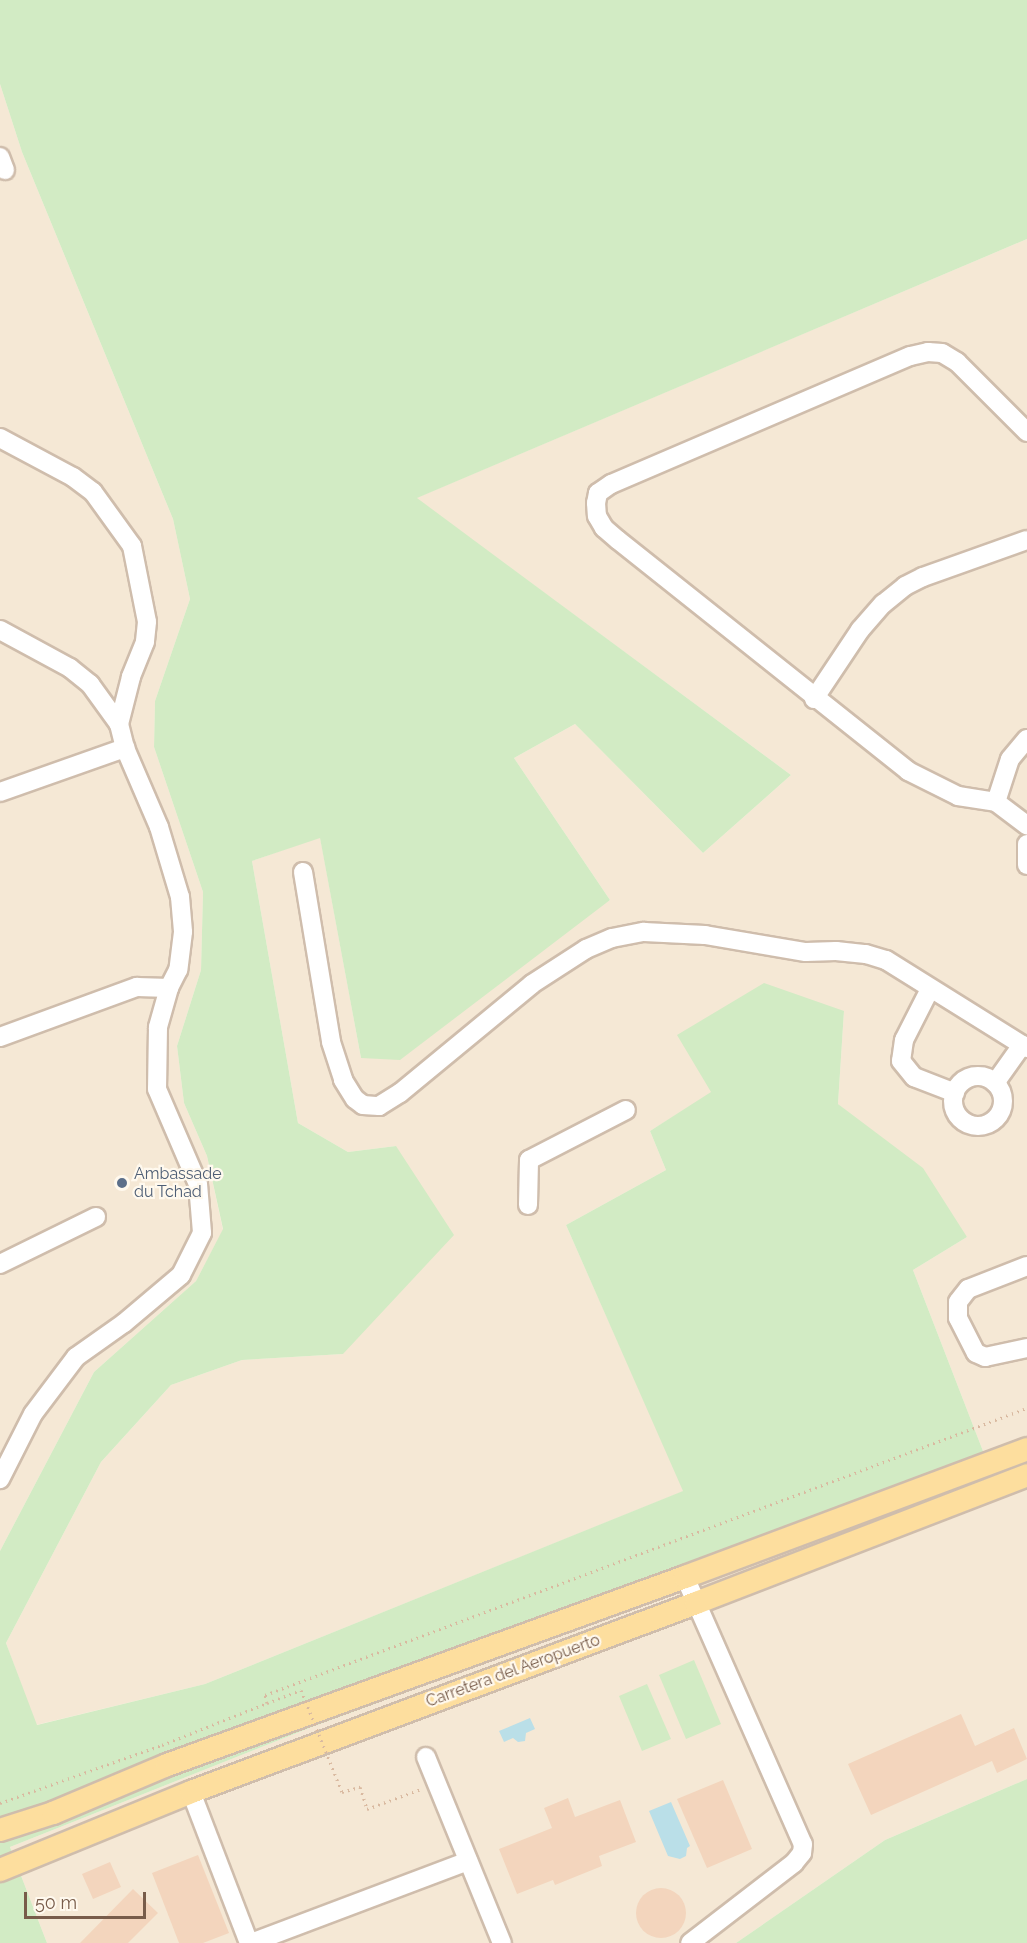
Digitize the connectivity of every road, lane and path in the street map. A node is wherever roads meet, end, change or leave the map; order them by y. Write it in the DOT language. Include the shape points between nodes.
graph roads {
  1 [pos="1027,432"];
  2 [pos="0,438"];
  3 [pos="1027,540"];
  4 [pos="0,630"];
  5 [pos="814,699"];
  6 [pos="119,724"];
  7 [pos="1027,739"];
  8 [pos="125,748"];
  9 [pos="0,792"];
  10 [pos="996,802"];
  11 [pos="1027,825"];
  12 [pos="1027,844"];
  13 [pos="1027,865"];
  14 [pos="303,872"];
  15 [pos="169,988"];
  16 [pos="930,989"];
  17 [pos="0,1037"];
  18 [pos="1024,1046"];
  19 [pos="995,1083"];
  20 [pos="955,1093"];
  21 [pos="626,1110"];
  22 [pos="528,1206"];
  23 [pos="96,1217"];
  24 [pos="0,1264"];
  25 [pos="1027,1266"];
  26 [pos="1027,1348"];
  27 [pos="1027,1408"];
  28 [pos="1027,1449"];
  29 [pos="1027,1475"];
  30 [pos="0,1479"];
  31 [pos="685,1577"];
  32 [pos="696,1603"];
  33 [pos="416,1674"];
  34 [pos="267,1703"];
  35 [pos="426,1703"];
  36 [pos="426,1757"];
  37 [pos="436,1783"];
  38 [pos="190,1792"];
  39 [pos="0,1803"];
  40 [pos="0,1830"];
  41 [pos="468,1861"];
  42 [pos="0,1870"];
  43 [pos="250,1943"];
  44 [pos="502,1943"];
  45 [pos="690,1943"];
  1 -- 5 [label="street" via="957,362 942,352 928,352 910,356 611,484 598,493 597,516 604,528"];
  2 -- 6 [label="street" via="93,492 132,546 147,622 145,642"];
  3 -- 5 [label="street" via="905,586 860,630"];
  4 -- 6 [label="street" via="70,668 90,684"];
  5 -- 10 [label="street" via="908,771 958,796"];
  6 -- 8 [label="street"];
  7 -- 10 [label="street" via="1010,759"];
  8 -- 9 [label="street"];
  8 -- 15 [label="street" via="159,827 183,914 182,949"];
  10 -- 11 [label="street"];
  12 -- 13 [label="street"];
  14 -- 16 [label="street" via="332,1042 343,1080 363,1105 379,1106 400,1093 532,984 586,949 612,938 644,932 705,935 807,952 866,954 886,960"];
  15 -- 17 [label="street" via="137,987"];
  15 -- 30 [label="street" via="158,1027 157,1089 198,1184 202,1233 181,1275 76,1357 33,1414"];
  16 -- 18 [label="street"];
  16 -- 20 [label="street" via="904,1040 901,1061 914,1077"];
  18 -- 19 [label="street"];
  19 -- 20 [label="street" via="981,1076 972,1077"];
  19 -- 20 [label="street" via="1003,1105 988,1124 965,1122 955,1109"];
  21 -- 22 [label="street" via="529,1160"];
  23 -- 24 [label="street"];
  25 -- 26 [label="street" via="968,1290 958,1302 958,1318 976,1353 985,1357"];
  27 -- 34 [label="path" via="264,1695"];
  28 -- 31 [label="main road, Carretera del Aeropuerto"];
  29 -- 32 [label="main road, Carretera del Aeropuerto"];
  31 -- 32 [label="street"];
  31 -- 33 [label="main road, Carretera del Aeropuerto"];
  32 -- 35 [label="main road, Carretera del Aeropuerto"];
  32 -- 45 [label="street" via="804,1844 794,1863"];
  33 -- 35 [label="main road"];
  33 -- 40 [label="main road, Carretera del Aeropuerto"];
  34 -- 37 [label="path, bridge" via="301,1690 342,1792 360,1787 367,1809"];
  34 -- 39 [label="path"];
  35 -- 38 [label="main road, Carretera del Aeropuerto"];
  36 -- 37 [label="street"];
  37 -- 41 [label="street"];
  38 -- 42 [label="main road, Carretera del Aeropuerto"];
  38 -- 43 [label="street"];
  41 -- 43 [label="street"];
  41 -- 44 [label="street"];
}
